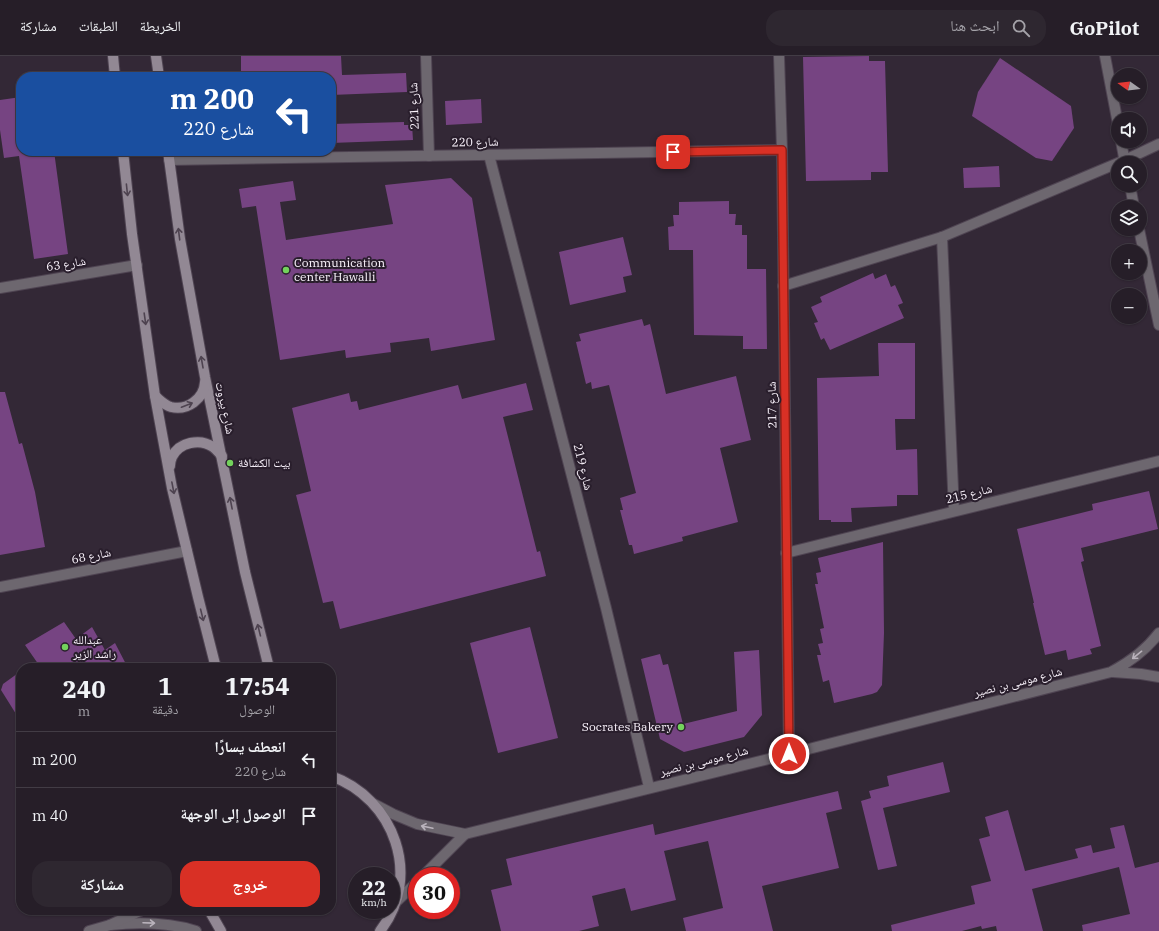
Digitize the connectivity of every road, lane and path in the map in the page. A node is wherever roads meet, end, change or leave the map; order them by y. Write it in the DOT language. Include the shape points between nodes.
graph roads {
  1 [pos="113,56"];
  2 [pos="156,56"];
  3 [pos="426,56"];
  4 [pos="779,56"];
  5 [pos="1106,56"];
  6 [pos="115,72"];
  7 [pos="158,72"];
  8 [pos="1116,112"];
  9 [pos="1159,144"];
  10 [pos="782,150"];
  11 [pos="489,155"];
  12 [pos="124,156"];
  13 [pos="169,156"];
  14 [pos="429,156"];
  15 [pos="1135,156"];
  16 [pos="1111,167"];
  17 [pos="1140,236"];
  18 [pos="942,237"];
  19 [pos="137,265"];
  20 [pos="783,286"];
  21 [pos="0,288"];
  22 [pos="1159,325"];
  23 [pos="205,377"];
  24 [pos="156,396"];
  25 [pos="222,456"];
  26 [pos="1159,461"];
  27 [pos="169,468"];
  28 [pos="954,511"];
  29 [pos="187,551"];
  30 [pos="786,553"];
  31 [pos="0,587"];
  32 [pos="1159,633"];
  33 [pos="215,663"];
  34 [pos="268,663"];
  35 [pos="1111,672"];
  36 [pos="1159,677"];
  37 [pos="789,754"];
  38 [pos="336,778"];
  39 [pos="649,787"];
  40 [pos="374,804"];
  41 [pos="465,834"];
  42 [pos="400,867"];
  43 [pos="432,867"];
  44 [pos="408,891"];
  45 [pos="400,898"];
  46 [pos="131,915"];
  47 [pos="212,915"];
  48 [pos="387,919"];
  49 [pos="110,925"];
  50 [pos="89,931"];
  51 [pos="196,931"];
  52 [pos="221,931"];
  53 [pos="380,931"];
  1 -- 6 [label="main road"];
  2 -- 7 [label="main road"];
  3 -- 14 [label="street, شارع 221"];
  4 -- 10 [label="street, شارع 217"];
  5 -- 8 [label="street"];
  9 -- 15 [label="street"];
  10 -- 11 [label="street, شارع 220"];
  10 -- 20 [label="street, شارع 217"];
  11 -- 14 [label="street, شارع 220"];
  11 -- 39 [label="street, شارع 219" via="606,608"];
  12 -- 19 [label="main road, one-way"];
  13 -- 14 [label="street, شارع 220"];
  23 -- 13 [label="main road, شارع بيروت, one-way" via="180,239"];
  16 -- 18 [label="street"];
  17 -- 22 [label="street"];
  18 -- 20 [label="street"];
  18 -- 28 [label="street"];
  19 -- 21 [label="street, شارع 63"];
  19 -- 24 [label="main road, one-way"];
  20 -- 30 [label="street, شارع 217"];
  24 -- 23 [label="main road, one-way" via="170,407 187,406 201,395"];
  23 -- 25 [label="main road, شارع بيروت"];
  24 -- 27 [label="main road"];
  25 -- 27 [label="main road" via="214,447 203,442 191,442 180,447 172,456"];
  34 -- 25 [label="main road, شارع بيروت, one-way" via="245,572"];
  26 -- 28 [label="street, شارع 215"];
  27 -- 29 [label="main road, one-way"];
  28 -- 30 [label="street, شارع 215"];
  29 -- 31 [label="street, شارع 68"];
  29 -- 33 [label="main road, one-way"];
  30 -- 37 [label="street, شارع 217"];
  32 -- 35 [label="street, شارع موسى بن نصير, one-way" via="1145,649"];
  35 -- 36 [label="street, شارع موسى بن نصير"];
  35 -- 37 [label="street, شارع موسى بن نصير"];
  37 -- 39 [label="street, شارع موسى بن نصير"];
  38 -- 40 [label="main road" via="362,792"];
  39 -- 41 [label="street, شارع موسى بن نصير"];
  41 -- 40 [label="street, شارع موسى بن نصير, one-way" via="417,824"];
  40 -- 42 [label="main road" via="393,834"];
  41 -- 43 [label="street"];
  44 -- 45 [label="street"];
  46 -- 49 [label="street"];
  47 -- 52 [label="main road"];
  48 -- 53 [label="main road"];
  49 -- 50 [label="street"];
  49 -- 51 [label="street, one-way" via="150,922"];
}
